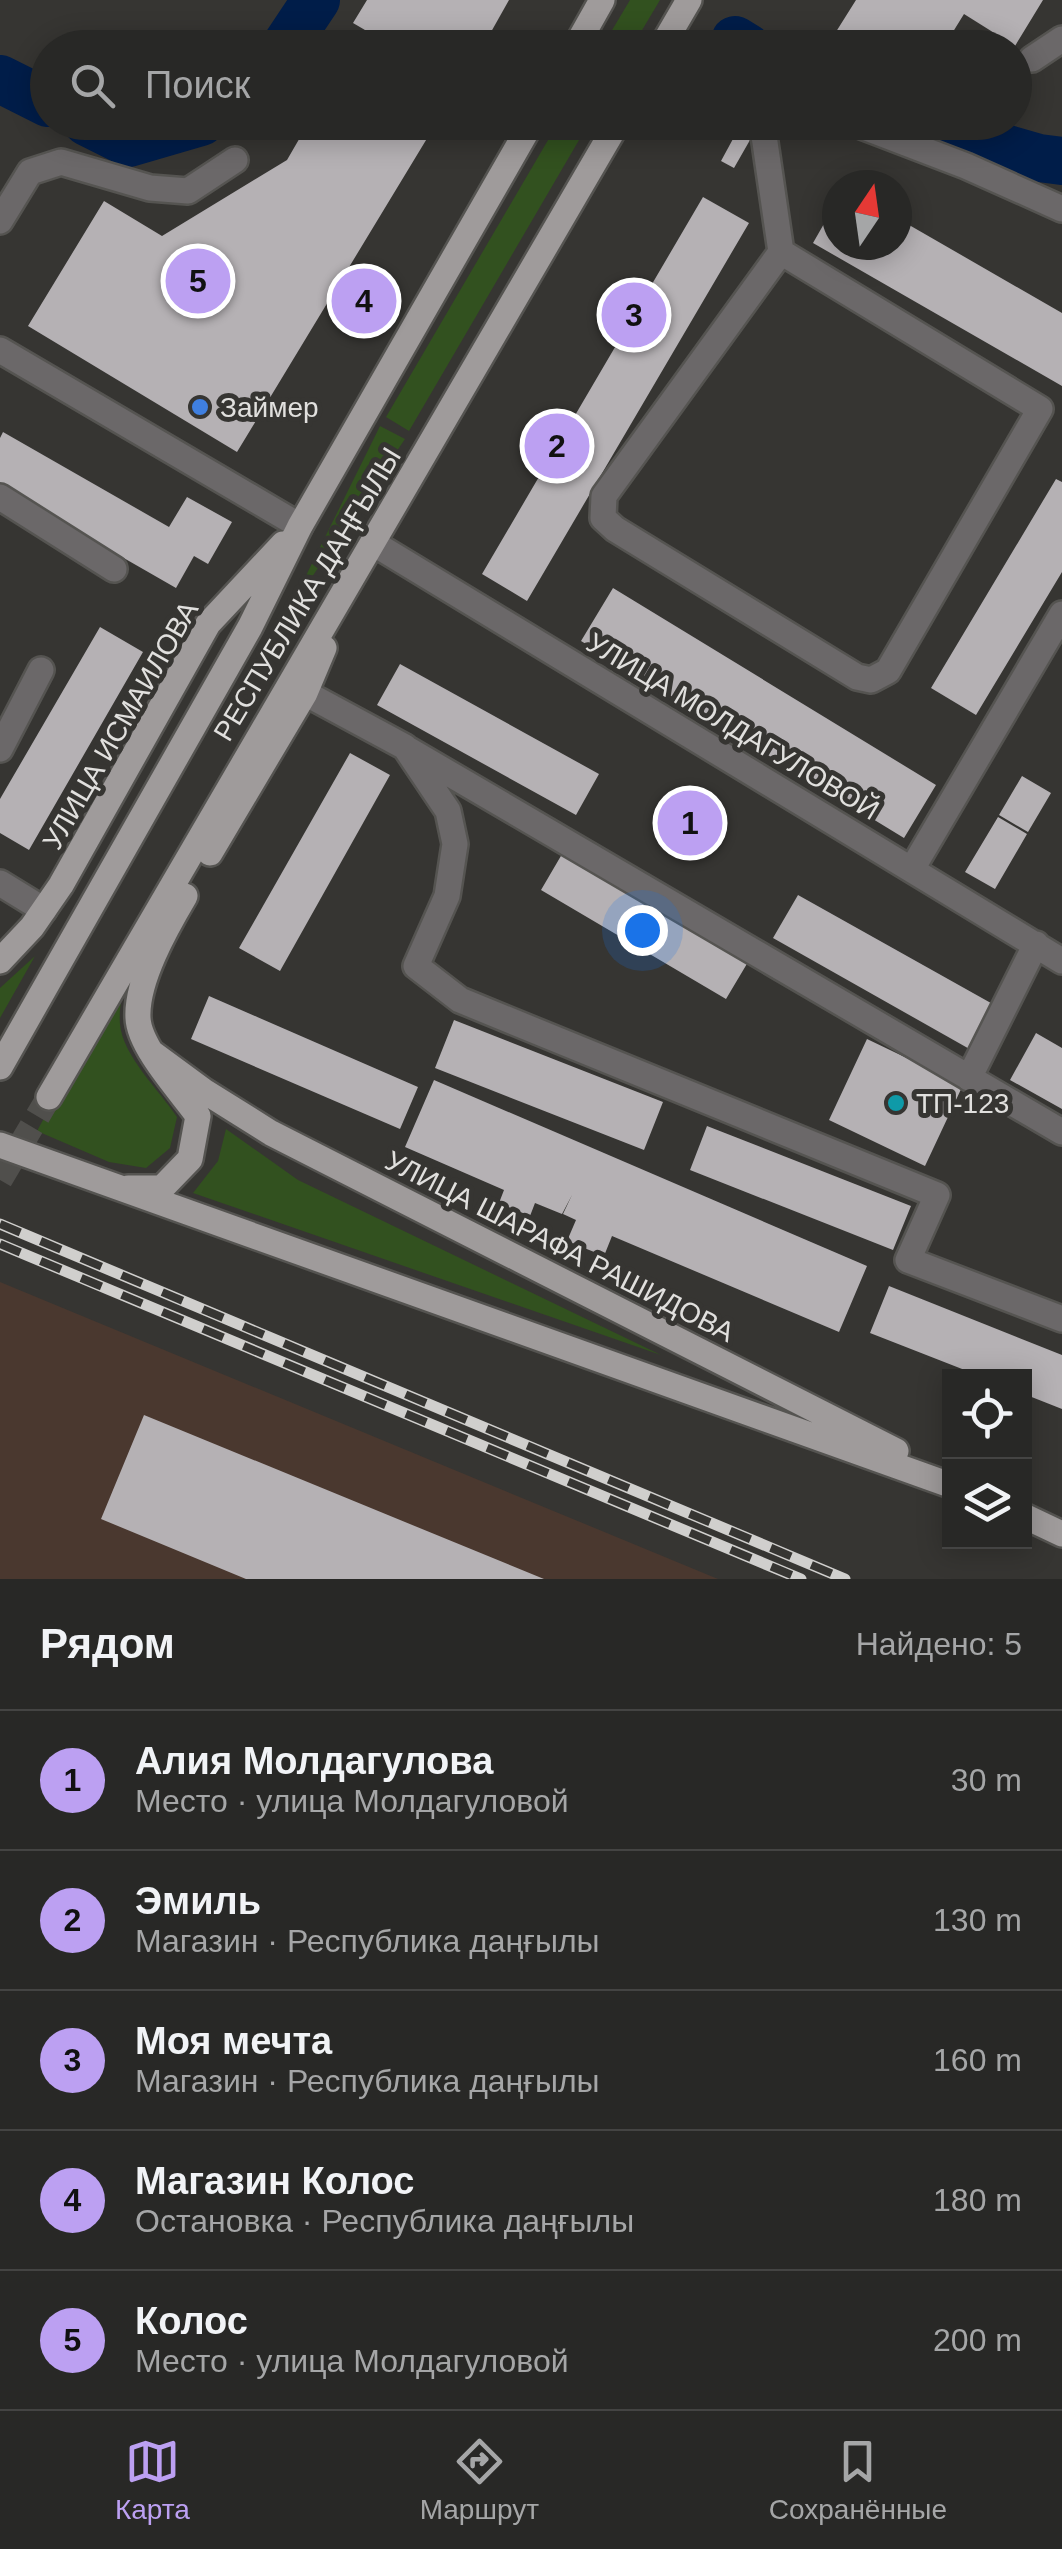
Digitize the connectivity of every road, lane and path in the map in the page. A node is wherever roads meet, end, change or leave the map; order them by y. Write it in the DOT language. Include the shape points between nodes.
graph roads {
  1 [pos="602,0"];
  2 [pos="689,0"];
  3 [pos="584,30"];
  4 [pos="674,30"];
  5 [pos="1062,39"];
  6 [pos="1032,60"];
  7 [pos="522,140"];
  8 [pos="608,140"];
  9 [pos="765,140"];
  10 [pos="897,140"];
  11 [pos="234,160"];
  12 [pos="1062,209"];
  13 [pos="0,221"];
  14 [pos="781,252"];
  15 [pos="0,350"];
  16 [pos="0,498"];
  17 [pos="300,526"];
  18 [pos="373,543"];
  19 [pos="114,569"];
  20 [pos="354,572"];
  21 [pos="1062,614"];
  22 [pos="41,670"];
  23 [pos="304,693"];
  24 [pos="405,747"];
  25 [pos="0,749"];
  26 [pos="912,870"];
  27 [pos="0,882"];
  28 [pos="44,910"];
  29 [pos="1036,944"];
  30 [pos="1062,960"];
  31 [pos="0,961"];
  32 [pos="152,1052"];
  33 [pos="0,1067"];
  34 [pos="969,1078"];
  35 [pos="49,1096"];
  36 [pos="1062,1132"];
  37 [pos="0,1145"];
  38 [pos="114,1188"];
  39 [pos="1062,1319"];
  40 [pos="942,1477"];
  41 [pos="942,1478"];
  42 [pos="1032,1520"];
  43 [pos="1062,1534"];
  1 -- 3 [label="main road"];
  2 -- 4 [label="main road"];
  5 -- 6 [label="street"];
  7 -- 17 [label="main road, РЕСПУБЛИКА ДАҢҒЫЛЫ"];
  8 -- 18 [label="main road, РЕСПУБЛИКА ДАҢҒЫЛЫ"];
  9 -- 14 [label="street"];
  10 -- 12 [label="street"];
  11 -- 13 [label="street" via="188,191 150,188 61,162 30,172"];
  14 -- 14 [label="street" via="1040,409 888,671 871,680 856,677 602,518 604,496"];
  15 -- 17 [label="street"];
  16 -- 19 [label="street"];
  17 -- 28 [label="main road, УЛИЦА ИСМАИЛОВА" via="208,624"];
  17 -- 33 [label="main road, РЕСПУБЛИКА ДАҢҒЫЛЫ" via="250,627"];
  18 -- 20 [label="main road, РЕСПУБЛИКА ДАҢҒЫЛЫ"];
  18 -- 26 [label="street, УЛИЦА МОЛДАГУЛОВОЙ"];
  20 -- 23 [label="main road"];
  20 -- 35 [label="main road, РЕСПУБЛИКА ДАҢҒЫЛЫ"];
  21 -- 26 [label="street"];
  22 -- 25 [label="street"];
  23 -- 24 [label="street"];
  23 -- 32 [label="main road" via="155,953 137,1021"];
  24 -- 34 [label="street"];
  24 -- 39 [label="street" via="448,811 454,844 448,896 416,966 460,1000 937,1196 908,1260"];
  26 -- 29 [label="street, УЛИЦА МОЛДАГУЛОВОЙ"];
  27 -- 28 [label="street"];
  28 -- 31 [label="main road, УЛИЦА ИСМАИЛОВА"];
  29 -- 30 [label="street, УЛИЦА МОЛДАГУЛОВОЙ"];
  29 -- 34 [label="street"];
  32 -- 38 [label="main road" via="198,1116 190,1159 162,1188"];
  32 -- 40 [label="main road, УЛИЦА ШАРАФА РАШИДОВА" via="271,1133"];
  34 -- 36 [label="street"];
  37 -- 38 [label="main road"];
  38 -- 41 [label="main road, УЛИЦА ШАРАФА РАШИДОВА"];
  42 -- 43 [label="main road"];
}
